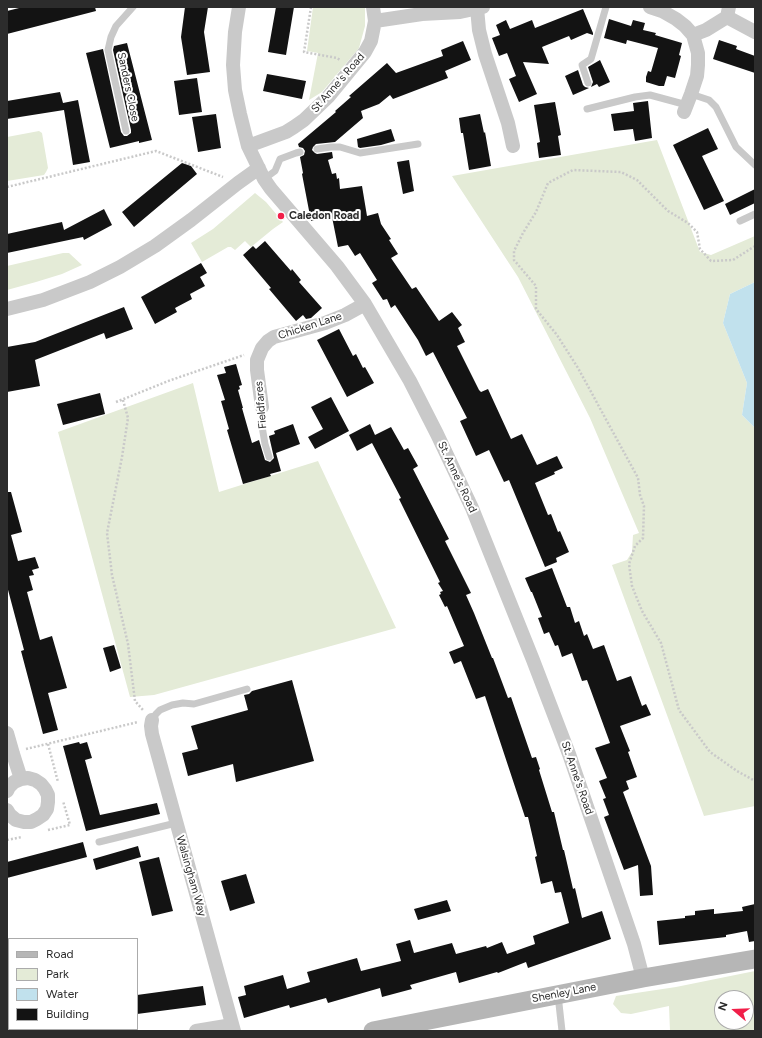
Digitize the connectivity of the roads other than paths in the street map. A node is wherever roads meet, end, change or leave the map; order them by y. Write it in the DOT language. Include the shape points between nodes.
graph roads {
  1 [pos="133,7"];
  2 [pos="239,7"];
  3 [pos="373,7"];
  4 [pos="606,7"];
  5 [pos="650,7"];
  6 [pos="480,8"];
  7 [pos="459,9"];
  8 [pos="728,12"];
  9 [pos="375,21"];
  10 [pos="755,32"];
  11 [pos="693,35"];
  12 [pos="588,83"];
  13 [pos="687,104"];
  14 [pos="587,109"];
  15 [pos="126,131"];
  16 [pos="418,144"];
  17 [pos="248,146"];
  18 [pos="513,146"];
  19 [pos="317,149"];
  20 [pos="300,152"];
  21 [pos="755,165"];
  22 [pos="261,174"];
  23 [pos="755,214"];
  24 [pos="740,221"];
  25 [pos="365,304"];
  26 [pos="7,309"];
  27 [pos="260,352"];
  28 [pos="262,408"];
  29 [pos="269,457"];
  30 [pos="247,689"];
  31 [pos="152,720"];
  32 [pos="7,733"];
  33 [pos="21,779"];
  34 [pos="7,791"];
  35 [pos="7,810"];
  36 [pos="176,823"];
  37 [pos="99,842"];
  38 [pos="755,959"];
  39 [pos="643,978"];
  40 [pos="558,995"];
  41 [pos="233,1028"];
  42 [pos="196,1031"];
  43 [pos="373,1031"];
  44 [pos="562,1031"];
  1 -- 15 [label="lane, Sanders Close" via="116,26 108,50"];
  2 -- 17 [label="street, St. Anne's Road" via="233,65 236,96"];
  3 -- 9 [label="street, St Anne's Road"];
  4 -- 12 [label="lane" via="590,59 582,65"];
  5 -- 11 [label="street" via="676,20"];
  6 -- 7 [label="street"];
  6 -- 18 [label="street" via="478,30"];
  7 -- 9 [label="street"];
  8 -- 10 [label="street"];
  8 -- 11 [label="street" via="706,30"];
  9 -- 17 [label="street, St Anne's Road" via="365,52 328,97 304,120 286,132"];
  11 -- 13 [label="street" via="698,65 697,76"];
  13 -- 14 [label="lane" via="650,95"];
  13 -- 21 [label="lane" via="709,100 736,146"];
  16 -- 19 [label="lane" via="360,153 340,147"];
  17 -- 22 [label="street, St. Anne's Road"];
  20 -- 22 [label="lane" via="280,159 275,171"];
  22 -- 25 [label="street, St. Anne's Road"];
  22 -- 26 [label="street" via="238,183 155,246 120,267 43,300"];
  23 -- 24 [label="lane"];
  25 -- 27 [label="street, Chicken Lane" via="325,323 274,337"];
  25 -- 39 [label="street, St. Anne's Road" via="438,434 472,508 569,754 634,944"];
  27 -- 28 [label="street, Fieldfares" via="257,370"];
  28 -- 29 [label="lane, Fieldfares" via="264,444"];
  30 -- 31 [label="lane" via="194,704 172,705 160,710"];
  31 -- 36 [label="street, Walsingham Way" via="152,734"];
  32 -- 33 [label="street"];
  33 -- 34 [label="street" via="14,782"];
  33 -- 35 [label="street" via="28,778 41,784 48,796 46,809 43,815 31,822 16,820"];
  36 -- 37 [label="lane"];
  36 -- 41 [label="street, Walsingham Way"];
  38 -- 39 [label="main road, Shenley Lane"];
  39 -- 40 [label="main road, Shenley Lane"];
  40 -- 43 [label="main road, Shenley Lane"];
  40 -- 44 [label="lane"];
  41 -- 42 [label="street"];
}
